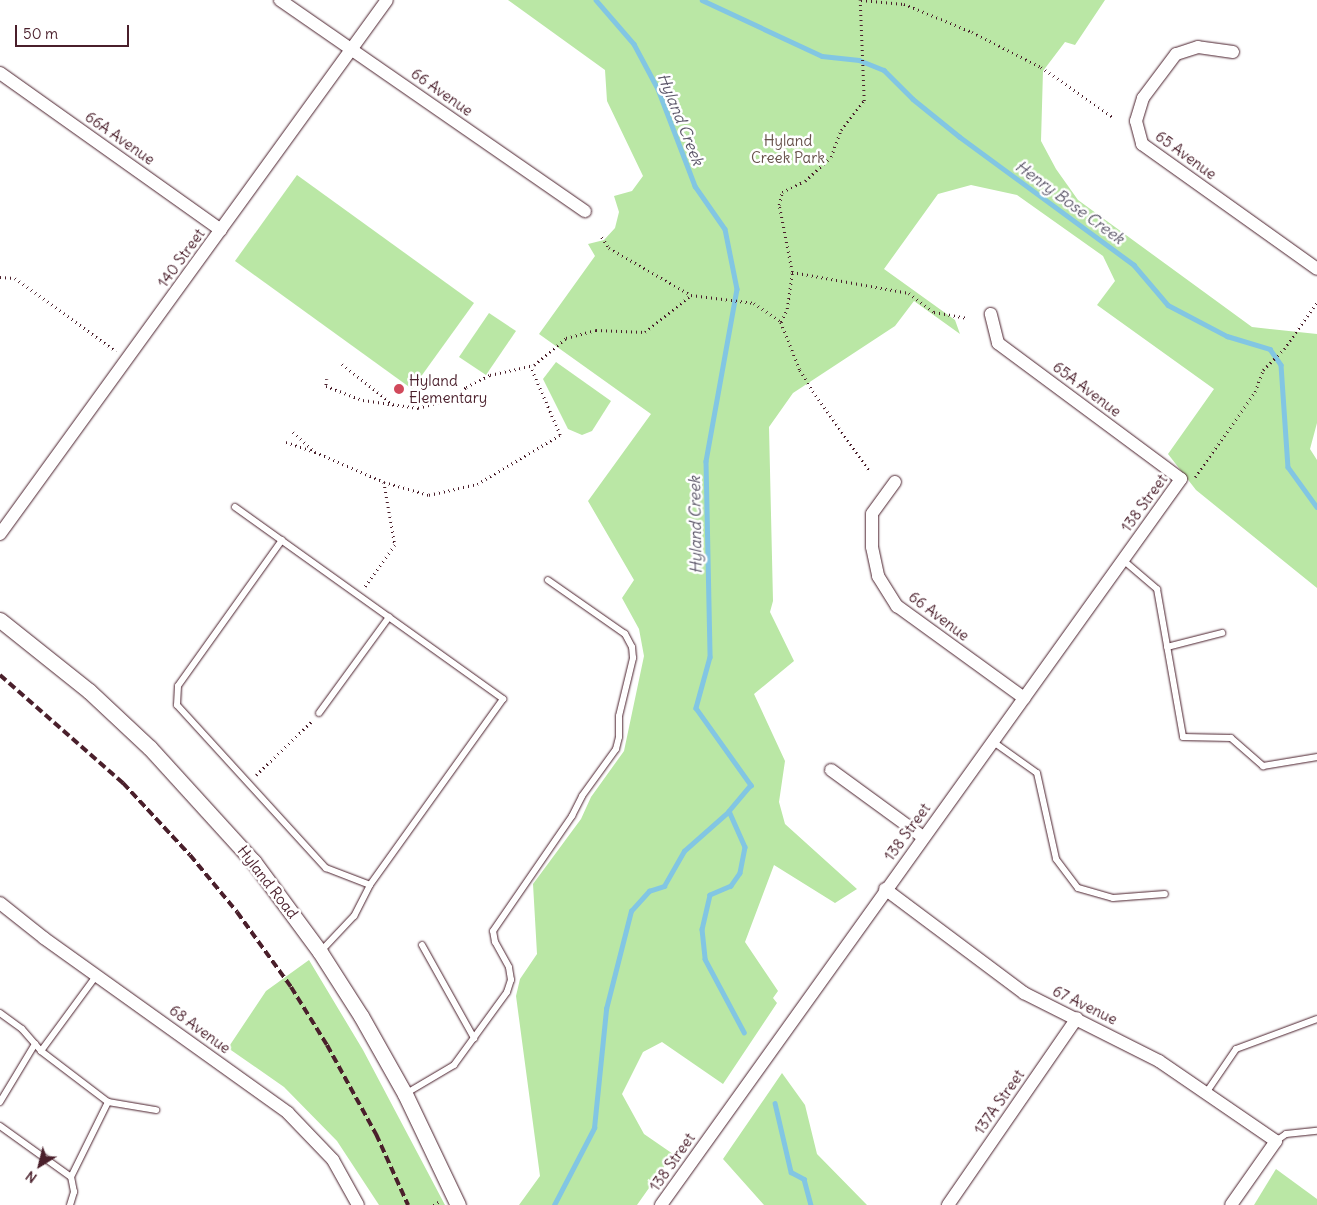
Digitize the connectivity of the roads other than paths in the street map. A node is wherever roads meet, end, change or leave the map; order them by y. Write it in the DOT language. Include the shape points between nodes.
graph roads {
  1 [pos="280,0"];
  2 [pos="387,0"];
  3 [pos="352,50"];
  4 [pos="1233,52"];
  5 [pos="0,73"];
  6 [pos="585,212"];
  7 [pos="221,230"];
  8 [pos="1317,269"];
  9 [pos="991,314"];
  10 [pos="1187,478"];
  11 [pos="895,482"];
  12 [pos="235,507"];
  13 [pos="0,534"];
  14 [pos="282,540"];
  15 [pos="1123,560"];
  16 [pos="548,580"];
  17 [pos="389,617"];
  18 [pos="0,620"];
  19 [pos="1222,633"];
  20 [pos="1167,646"];
  21 [pos="1024,698"];
  22 [pos="319,714"];
  23 [pos="992,741"];
  24 [pos="1317,757"];
  25 [pos="831,770"];
  26 [pos="923,837"];
  27 [pos="370,885"];
  28 [pos="885,889"];
  29 [pos="1165,894"];
  30 [pos="0,903"];
  31 [pos="422,945"];
  32 [pos="320,952"];
  33 [pos="96,976"];
  34 [pos="0,1013"];
  35 [pos="1076,1018"];
  36 [pos="1317,1018"];
  37 [pos="474,1038"];
  38 [pos="35,1044"];
  39 [pos="41,1051"];
  40 [pos="1206,1093"];
  41 [pos="405,1094"];
  42 [pos="0,1102"];
  43 [pos="108,1102"];
  44 [pos="156,1110"];
  45 [pos="0,1126"];
  46 [pos="1317,1131"];
  47 [pos="1276,1141"];
  48 [pos="71,1177"];
  49 [pos="70,1205"];
  50 [pos="358,1205"];
  51 [pos="458,1205"];
  52 [pos="661,1205"];
  53 [pos="948,1205"];
  54 [pos="1231,1205"];
  1 -- 3 [label="street, 66 Avenue"];
  2 -- 3 [label="street, 140 Street"];
  3 -- 6 [label="street, 66 Avenue"];
  3 -- 7 [label="street, 140 Street"];
  4 -- 8 [label="street, 65 Avenue" via="1198,47 1176,54 1143,98 1136,120 1142,144"];
  5 -- 7 [label="street, 66A Avenue"];
  7 -- 13 [label="street, 140 Street"];
  9 -- 10 [label="street, 65A Avenue" via="998,343"];
  10 -- 15 [label="street, 138 Street"];
  11 -- 21 [label="street, 66 Avenue" via="872,514 872,547 883,583 896,606"];
  12 -- 14 [label="lane"];
  14 -- 17 [label="lane"];
  14 -- 27 [label="lane" via="178,686 177,705 326,868"];
  15 -- 20 [label="lane" via="1157,589"];
  15 -- 21 [label="street, 138 Street"];
  16 -- 37 [label="lane" via="625,634 632,646 633,658 616,749 493,931 495,942 509,966 511,980 507,992"];
  17 -- 22 [label="lane"];
  17 -- 27 [label="lane" via="502,699"];
  18 -- 32 [label="street, Hyland Road" via="83,687 150,748 253,861"];
  19 -- 20 [label="lane"];
  20 -- 24 [label="lane" via="1183,737 1230,738 1263,766"];
  21 -- 23 [label="street, 138 Street"];
  23 -- 26 [label="street, 138 Street"];
  23 -- 29 [label="lane" via="1037,773 1056,858 1078,888 1113,898"];
  25 -- 26 [label="street"];
  26 -- 28 [label="street, 138 Street"];
  27 -- 32 [label="lane" via="354,916"];
  28 -- 35 [label="street, 67 Avenue" via="1024,993"];
  28 -- 52 [label="street, 138 Street"];
  30 -- 33 [label="street, 68 Avenue"];
  31 -- 37 [label="lane"];
  32 -- 41 [label="street, Hyland Road"];
  33 -- 39 [label="lane"];
  33 -- 50 [label="street, 68 Avenue" via="288,1113 333,1160"];
  34 -- 38 [label="lane" via="22,1029"];
  35 -- 40 [label="street, 67 Avenue" via="1159,1061"];
  35 -- 53 [label="street, 137A Street"];
  36 -- 40 [label="lane" via="1236,1049"];
  37 -- 41 [label="lane" via="454,1066"];
  38 -- 39 [label="lane"];
  38 -- 42 [label="lane"];
  39 -- 43 [label="lane"];
  40 -- 47 [label="street, 67 Avenue"];
  41 -- 51 [label="street, Hyland Road"];
  43 -- 44 [label="lane"];
  43 -- 48 [label="lane"];
  45 -- 48 [label="lane"];
  46 -- 47 [label="lane" via="1286,1134"];
  47 -- 54 [label="street"];
  48 -- 49 [label="lane" via="74,1192"];
}
